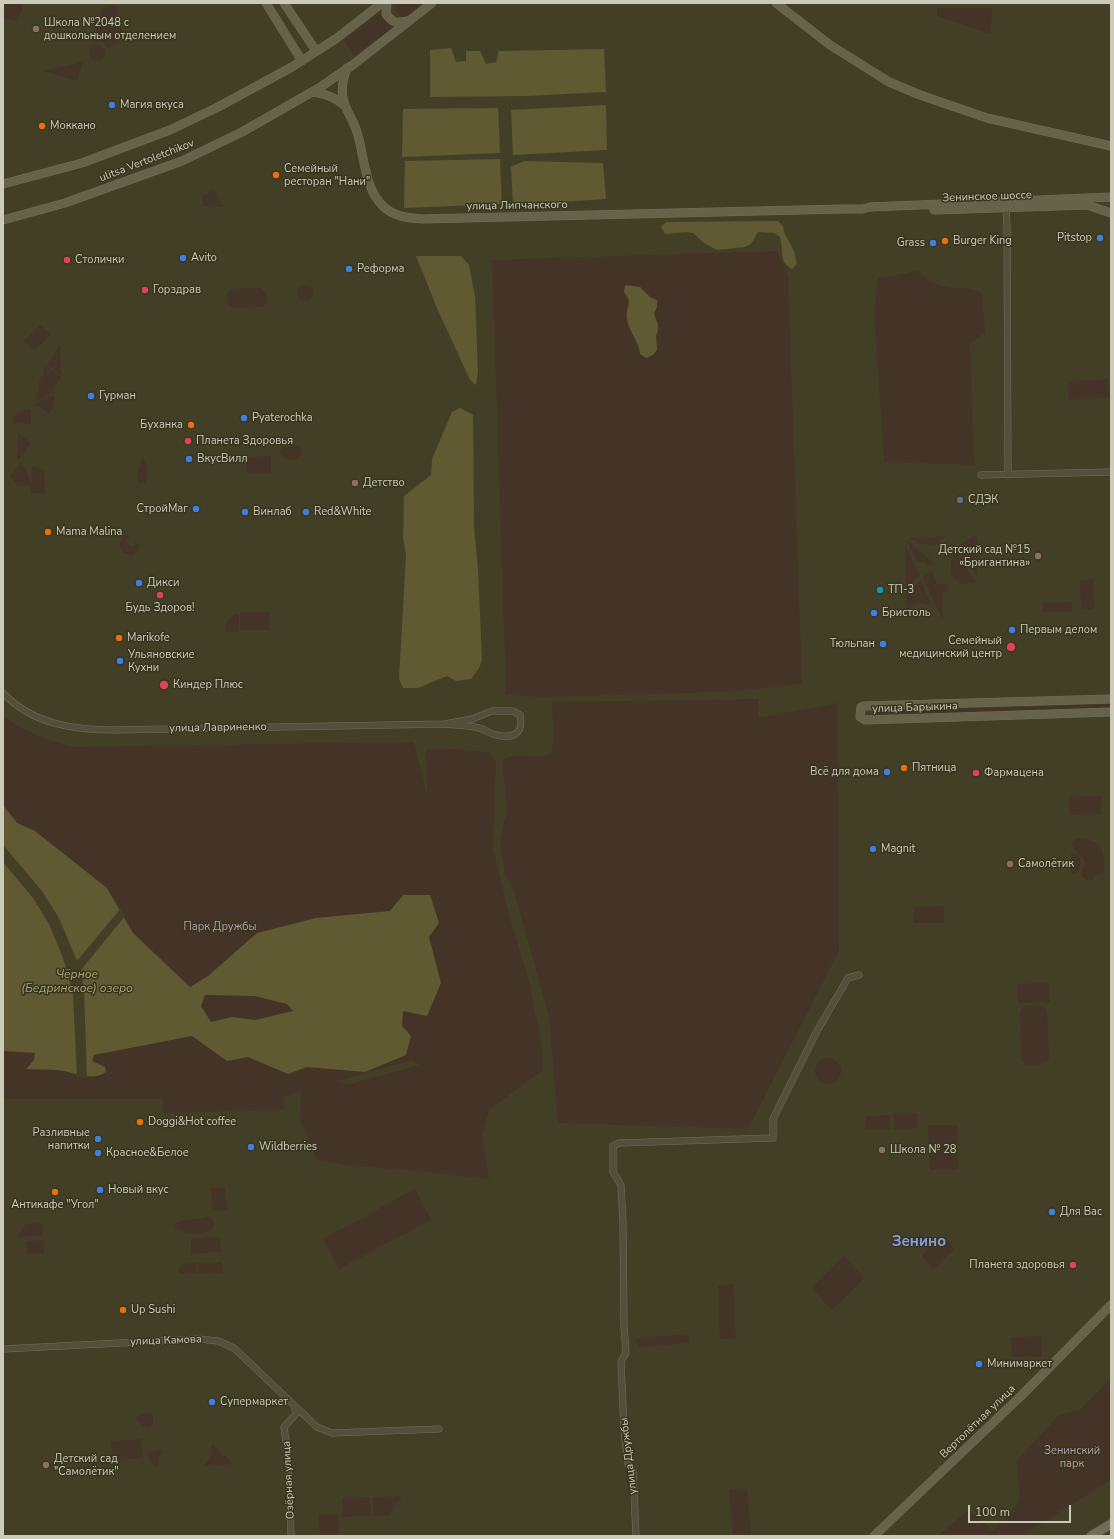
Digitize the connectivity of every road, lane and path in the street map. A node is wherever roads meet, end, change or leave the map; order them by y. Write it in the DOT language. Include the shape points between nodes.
graph roads {
  1 [pos="266,3"];
  2 [pos="284,3"];
  3 [pos="382,3"];
  4 [pos="388,3"];
  5 [pos="432,3"];
  6 [pos="776,3"];
  7 [pos="410,20"];
  8 [pos="316,51"];
  9 [pos="302,60"];
  10 [pos="348,68"];
  11 [pos="312,92"];
  12 [pos="346,107"];
  13 [pos="1111,146"];
  14 [pos="3,184"];
  15 [pos="1111,197"];
  16 [pos="1006,208"];
  17 [pos="862,209"];
  18 [pos="802,210"];
  19 [pos="1111,213"];
  20 [pos="3,220"];
  21 [pos="1111,472"];
  22 [pos="981,475"];
  23 [pos="1008,475"];
  24 [pos="3,693"];
  25 [pos="1111,699"];
  26 [pos="1111,712"];
  27 [pos="444,724"];
  28 [pos="859,975"];
  29 [pos="1111,1305"];
  30 [pos="3,1349"];
  31 [pos="294,1404"];
  32 [pos="439,1429"];
  33 [pos="1111,1524"];
  34 [pos="291,1536"];
  35 [pos="636,1536"];
  36 [pos="874,1536"];
  37 [pos="1091,1536"];
  1 -- 9 [label="main road"];
  2 -- 8 [label="main road"];
  3 -- 8 [label="main road, ulitsa Vertoletchikov"];
  4 -- 7 [label="main road" via="386,14 392,21 398,23"];
  5 -- 7 [label="main road, ulitsa Vertoletchikov"];
  6 -- 13 [label="main road" via="830,45 889,82 987,118"];
  7 -- 10 [label="main road, ulitsa Vertoletchikov"];
  8 -- 9 [label="main road, ulitsa Vertoletchikov"];
  9 -- 14 [label="main road, ulitsa Vertoletchikov" via="218,107 170,130 82,163"];
  10 -- 11 [label="main road, ulitsa Vertoletchikov"];
  10 -- 12 [label="main road, улица Липчанского" via="342,87"];
  11 -- 12 [label="main road" via="330,95"];
  11 -- 20 [label="main road, ulitsa Vertoletchikov" via="242,132 182,161 64,203"];
  12 -- 18 [label="main road, улица Липчанского" via="356,129 374,194 385,208 395,215 406,218"];
  15 -- 17 [label="main road, Зенинское шоссе"];
  16 -- 17 [label="main road, Зенинское шоссе" via="870,211"];
  16 -- 19 [label="main road, Зенинское шоссе" via="1087,205"];
  16 -- 23 [label="street"];
  17 -- 18 [label="main road, Зенинское шоссе"];
  21 -- 23 [label="street"];
  22 -- 23 [label="street"];
  24 -- 27 [label="street, улица Лавриненко" via="34,716 52,723 79,728 110,730"];
  25 -- 26 [label="main road, улица Барыкина" via="864,706 860,709 860,717 864,720"];
  27 -- 27 [label="street" via="480,728 499,736 513,736 521,729 520,715 513,711 490,711 472,719"];
  28 -- 35 [label="street, улица Дружбы" via="848,978 817,1031 773,1119 773,1138 619,1143 613,1146 613,1172 621,1185 626,1353 621,1361 628,1464 633,1470"];
  29 -- 36 [label="main road, Вертолётная улица" via="1022,1395"];
  30 -- 31 [label="street, улица Камова" via="198,1339 218,1341 234,1348"];
  31 -- 32 [label="street, улица Камова" via="317,1427 332,1433"];
  31 -- 34 [label="street, Озёрная улица" via="296,1414 284,1428 288,1456"];
  33 -- 37 [label="main road"];
}
